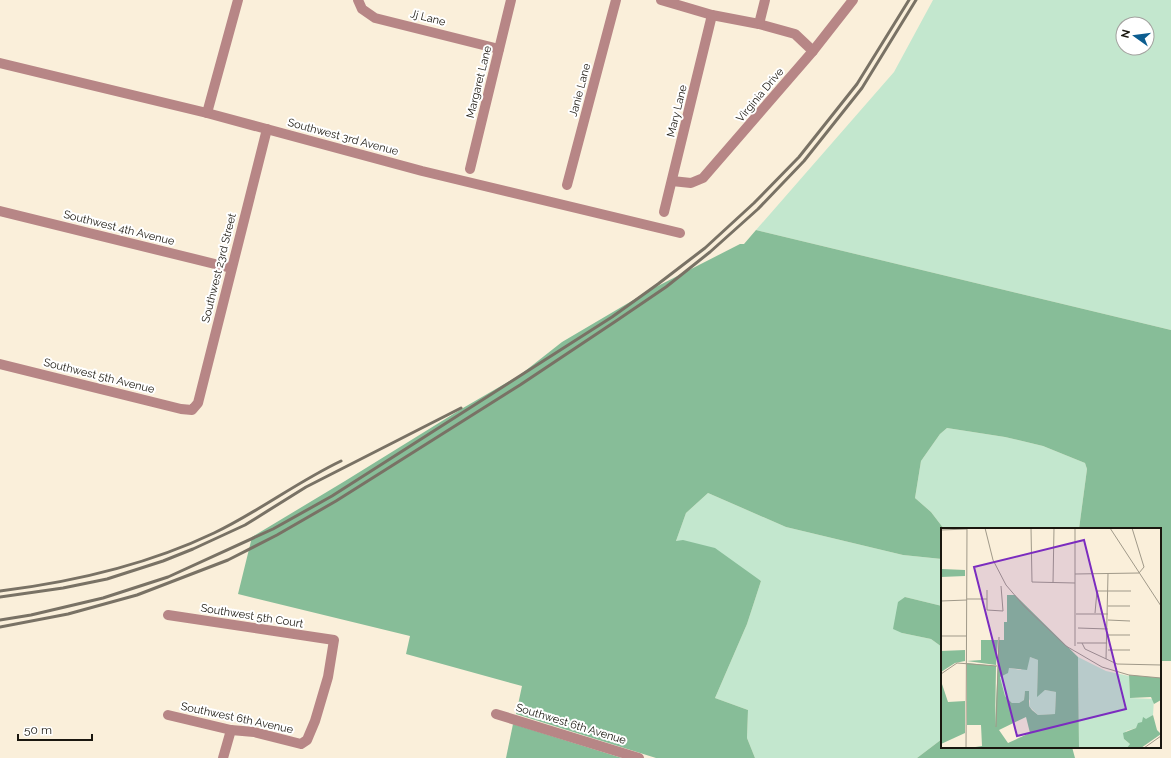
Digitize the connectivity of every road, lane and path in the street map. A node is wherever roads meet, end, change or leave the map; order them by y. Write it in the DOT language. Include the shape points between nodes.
graph roads {
  1 [pos="238,0"];
  2 [pos="358,0"];
  3 [pos="511,0"];
  4 [pos="616,0"];
  5 [pos="661,0"];
  6 [pos="765,0"];
  7 [pos="853,0"];
  8 [pos="712,14"];
  9 [pos="759,24"];
  10 [pos="499,49"];
  11 [pos="813,51"];
  12 [pos="0,63"];
  13 [pos="207,113"];
  14 [pos="267,129"];
  15 [pos="470,169"];
  16 [pos="672,182"];
  17 [pos="567,185"];
  18 [pos="0,211"];
  19 [pos="664,212"];
  20 [pos="680,233"];
  21 [pos="231,268"];
  22 [pos="0,364"];
  23 [pos="192,410"];
  24 [pos="168,615"];
  25 [pos="496,714"];
  26 [pos="168,715"];
  27 [pos="232,730"];
  28 [pos="300,744"];
  29 [pos="224,758"];
  30 [pos="639,758"];
  1 -- 13 [label="street"];
  2 -- 10 [label="street, Jj Lane" via="362,9 375,18"];
  3 -- 10 [label="street, Margaret Lane"];
  4 -- 17 [label="street, Janie Lane"];
  5 -- 8 [label="street"];
  6 -- 9 [label="street"];
  7 -- 11 [label="street, Virginia Drive"];
  8 -- 9 [label="street"];
  8 -- 16 [label="street, Mary Lane"];
  9 -- 11 [label="street" via="795,34"];
  10 -- 15 [label="street, Margaret Lane"];
  11 -- 16 [label="street, Virginia Drive" via="703,178 691,183"];
  12 -- 13 [label="street, Southwest 3rd Avenue"];
  13 -- 14 [label="street, Southwest 3rd Avenue"];
  14 -- 20 [label="street, Southwest 3rd Avenue" via="422,172"];
  14 -- 21 [label="street, Southwest 23rd Street"];
  16 -- 19 [label="street, Mary Lane"];
  18 -- 21 [label="street, Southwest 4th Avenue"];
  21 -- 23 [label="street, Southwest 23rd Street" via="198,402"];
  22 -- 23 [label="street, Southwest 5th Avenue"];
  24 -- 28 [label="street, Southwest 5th Court" via="334,640 328,677 315,721 307,740"];
  25 -- 30 [label="street, Southwest 6th Avenue"];
  26 -- 27 [label="street, Southwest 6th Avenue"];
  27 -- 28 [label="street, Southwest 6th Avenue" via="254,732"];
  27 -- 29 [label="street"];
}
